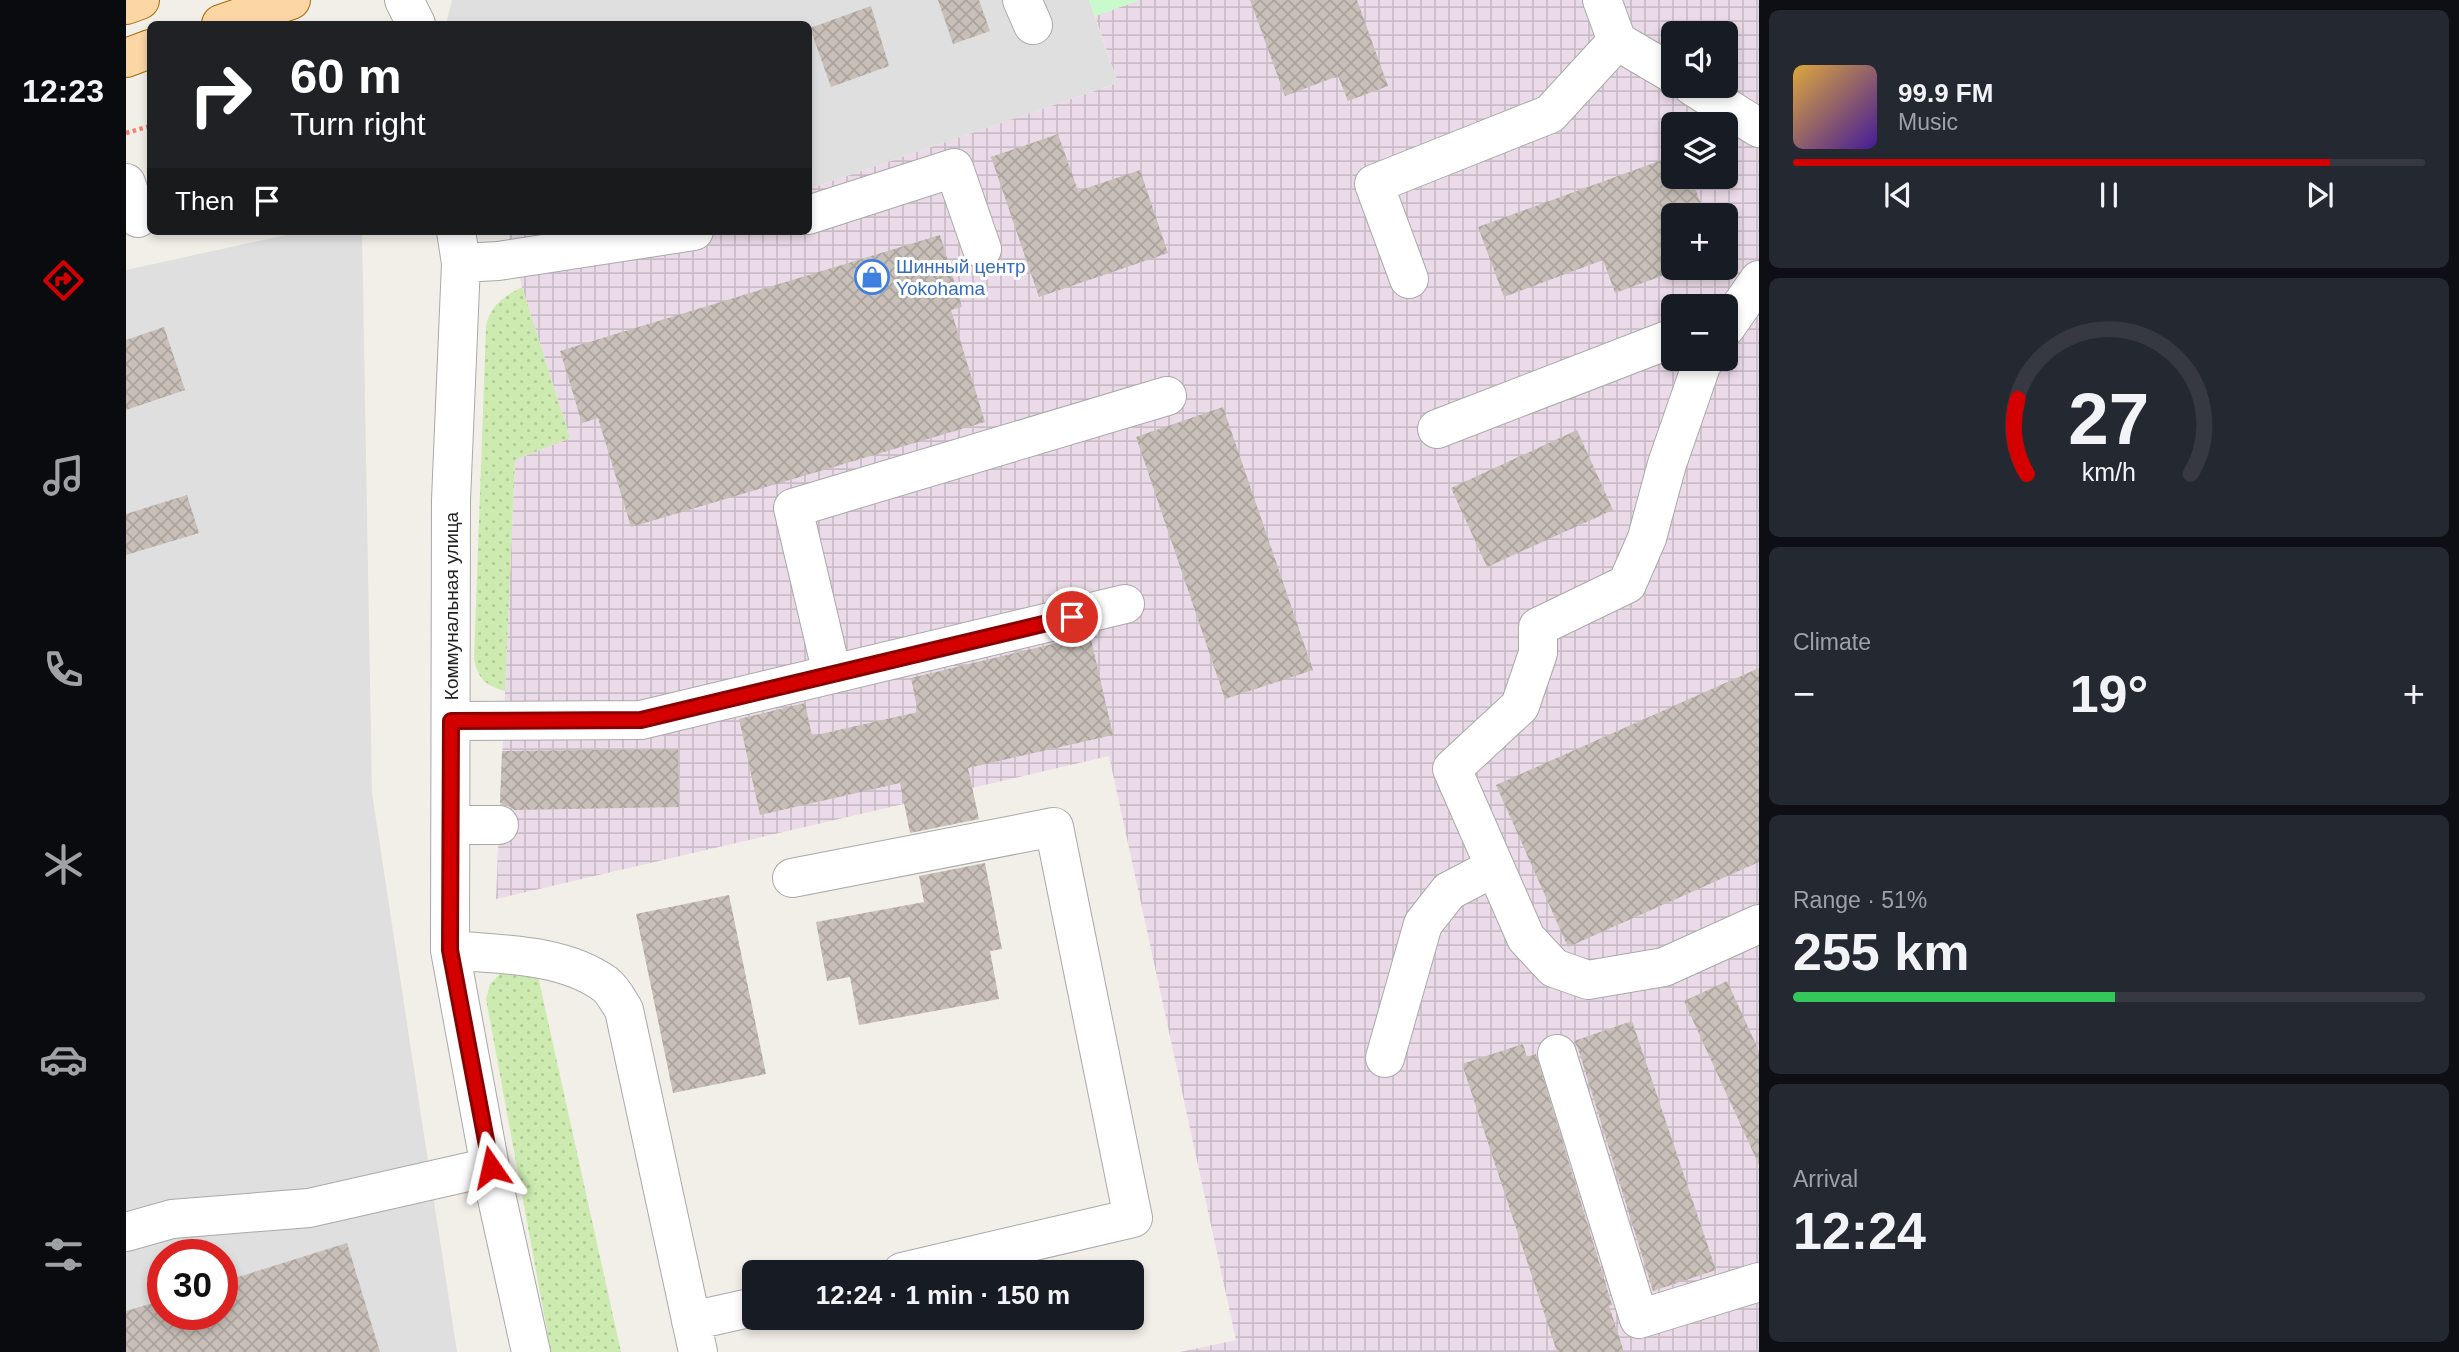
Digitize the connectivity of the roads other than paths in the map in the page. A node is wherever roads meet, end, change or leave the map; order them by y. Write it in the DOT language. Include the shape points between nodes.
graph roads {
  1 [pos="140,0"];
  2 [pos="290,0"];
  3 [pos="404,0"];
  4 [pos="1602,0"];
  5 [pos="126,5"];
  6 [pos="230,21"];
  7 [pos="414,21"];
  8 [pos="1617,41"];
  9 [pos="147,50"];
  10 [pos="126,58"];
  11 [pos="1661,67"];
  12 [pos="1711,98"];
  13 [pos="1759,128"];
  14 [pos="126,183"];
  15 [pos="812,214"];
  16 [pos="138,218"];
  17 [pos="668,235"];
  18 [pos="458,247"];
  19 [pos="982,249"];
  20 [pos="1409,279"];
  21 [pos="1759,280"];
  22 [pos="1738,307"];
  23 [pos="1661,343"];
  24 [pos="1698,371"];
  25 [pos="1167,396"];
  26 [pos="1437,429"];
  27 [pos="1125,604"];
  28 [pos="832,674"];
  29 [pos="451,721"];
  30 [pos="450,825"];
  31 [pos="499,825"];
  32 [pos="1495,867"];
  33 [pos="792,878"];
  34 [pos="1759,924"];
  35 [pos="450,950"];
  36 [pos="1557,1054"];
  37 [pos="1385,1058"];
  38 [pos="491,1167"];
  39 [pos="126,1232"];
  40 [pos="953,1260"];
  41 [pos="1759,1282"];
  42 [pos="742,1313"];
  43 [pos="695,1337"];
  44 [pos="531,1352"];
  1 -- 5 [label="main road"];
  2 -- 6 [label="main road"];
  3 -- 7 [label="street"];
  4 -- 8 [label="street"];
  8 -- 11 [label="street"];
  8 -- 20 [label="street" via="1550,114 1374,184"];
  9 -- 10 [label="main road"];
  12 -- 13 [label="street"];
  14 -- 16 [label="street"];
  15 -- 19 [label="street" via="954,168"];
  17 -- 18 [label="street" via="499,261"];
  18 -- 29 [label="street, Коммунальная улица"];
  21 -- 22 [label="street"];
  23 -- 26 [label="street"];
  24 -- 32 [label="street" via="1647,538 1627,584 1538,628 1538,653 1520,706 1452,769"];
  25 -- 28 [label="street" via="793,508"];
  27 -- 28 [label="street"];
  28 -- 29 [label="street" via="641,720"];
  29 -- 30 [label="street, Коммунальная улица"];
  30 -- 31 [label="street"];
  30 -- 35 [label="street, Коммунальная улица"];
  32 -- 34 [label="street" via="1526,938 1554,968 1588,980 1664,967"];
  32 -- 37 [label="street" via="1449,891 1423,923"];
  33 -- 40 [label="street" via="1054,827 1133,1218"];
  35 -- 38 [label="street, Коммунальная улица"];
  35 -- 43 [label="street" via="534,958 575,968 607,985 625,1010"];
  36 -- 41 [label="street" via="1639,1319"];
  38 -- 39 [label="street" via="309,1208 172,1219"];
  38 -- 44 [label="street, Коммунальная улица"];
  42 -- 43 [label="street"];
}
